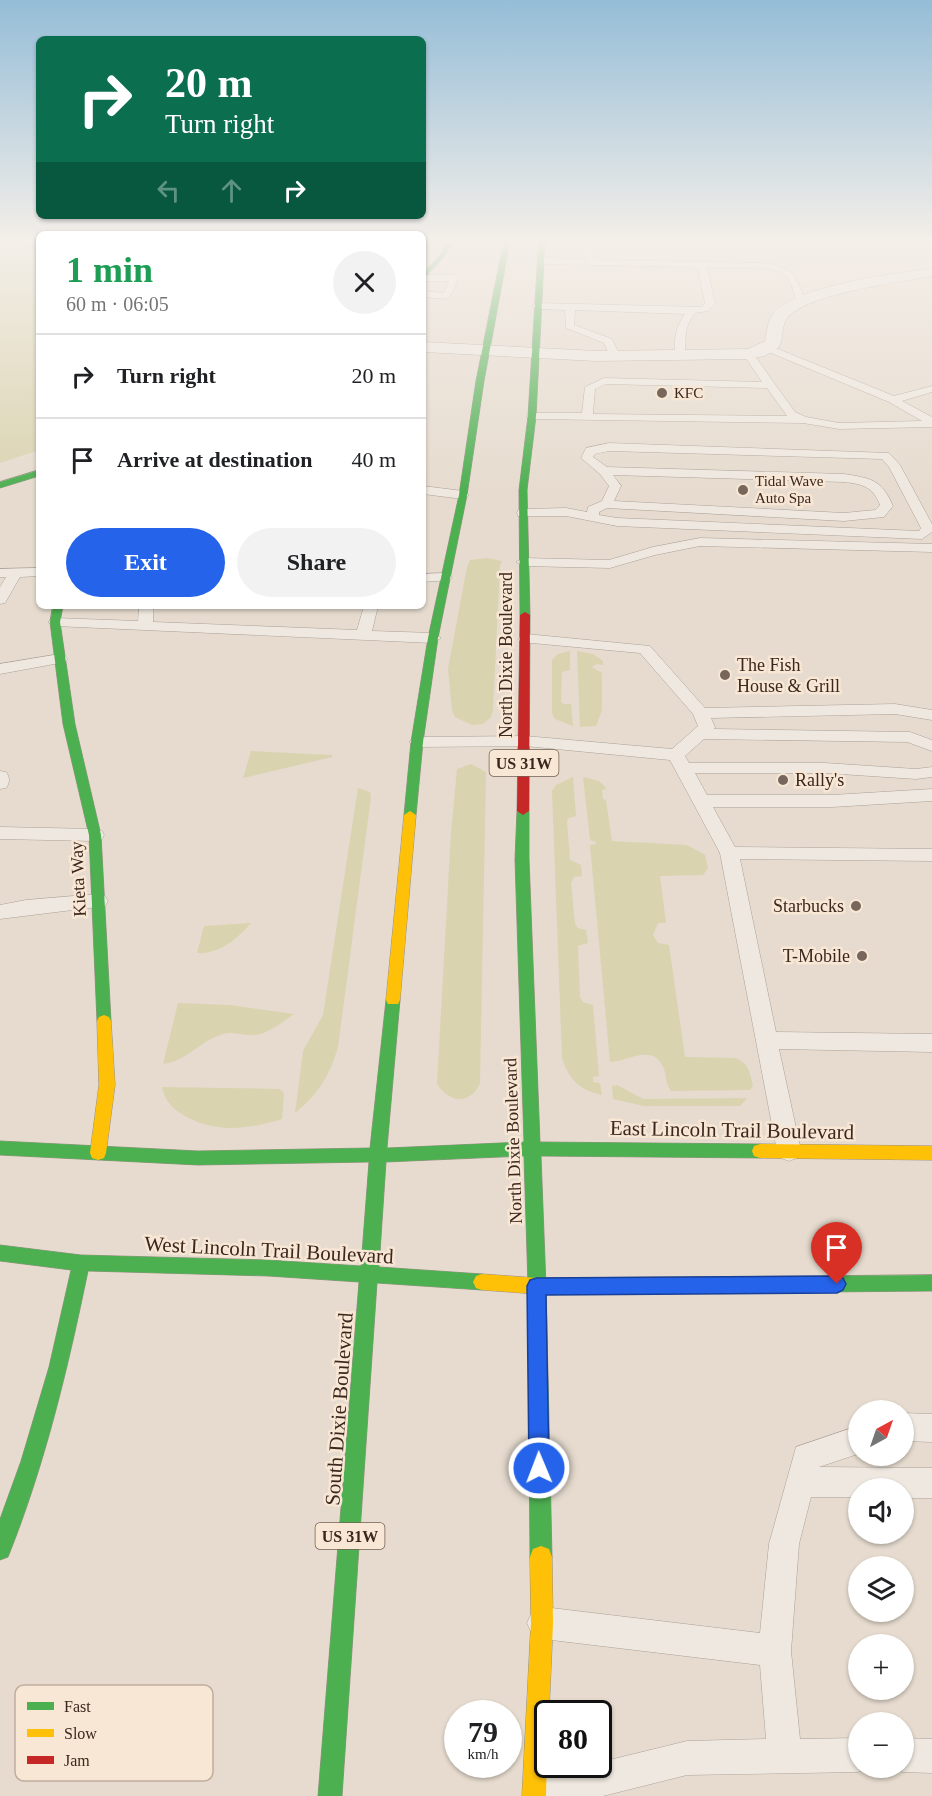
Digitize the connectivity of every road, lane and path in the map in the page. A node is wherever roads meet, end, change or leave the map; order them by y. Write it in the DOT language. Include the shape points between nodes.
graph roads {
  1 [pos="491,325"];
  2 [pos="537,325"];
  3 [pos="569,325"];
  4 [pos="682,325"];
  5 [pos="777,325"];
  6 [pos="426,347"];
  7 [pos="768,348"];
  8 [pos="486,351"];
  9 [pos="537,353"];
  10 [pos="748,354"];
  11 [pos="615,356"];
  12 [pos="680,356"];
  13 [pos="771,385"];
  14 [pos="932,389"];
  15 [pos="893,400"];
  16 [pos="532,416"];
  17 [pos="587,417"];
  18 [pos="802,420"];
  19 [pos="932,423"];
  20 [pos="604,471"];
  21 [pos="36,475"];
  22 [pos="0,484"];
  23 [pos="426,490"];
  24 [pos="464,495"];
  25 [pos="605,504"];
  26 [pos="523,513"];
  27 [pos="593,516"];
  28 [pos="927,539"];
  29 [pos="932,548"];
  30 [pos="523,562"];
  31 [pos="36,572"];
  32 [pos="7,573"];
  33 [pos="446,577"];
  34 [pos="426,578"];
  35 [pos="0,600"];
  36 [pos="57,609"];
  37 [pos="146,609"];
  38 [pos="370,609"];
  39 [pos="55,622"];
  40 [pos="145,626"];
  41 [pos="363,635"];
  42 [pos="433,638"];
  43 [pos="526,639"];
  44 [pos="60,659"];
  45 [pos="0,669"];
  46 [pos="932,716"];
  47 [pos="703,724"];
  48 [pos="932,734"];
  49 [pos="525,741"];
  50 [pos="417,742"];
  51 [pos="932,746"];
  52 [pos="679,762"];
  53 [pos="932,772"];
  54 [pos="0,776"];
  55 [pos="0,784"];
  56 [pos="932,795"];
  57 [pos="701,801"];
  58 [pos="0,833"];
  59 [pos="95,835"];
  60 [pos="729,853"];
  61 [pos="932,855"];
  62 [pos="98,901"];
  63 [pos="0,912"];
  64 [pos="766,1040"];
  65 [pos="932,1042"];
  66 [pos="0,1148"];
  67 [pos="531,1149"];
  68 [pos="789,1151"];
  69 [pos="98,1153"];
  70 [pos="932,1153"];
  71 [pos="378,1155"];
  72 [pos="0,1252"];
  73 [pos="81,1263"];
  74 [pos="369,1276"];
  75 [pos="932,1283"];
  76 [pos="537,1286"];
  77 [pos="914,1427"];
  78 [pos="932,1428"];
  79 [pos="848,1443"];
  80 [pos="800,1482"];
  81 [pos="932,1483"];
  82 [pos="0,1549"];
  83 [pos="542,1623"];
  84 [pos="775,1651"];
  85 [pos="848,1755"];
  86 [pos="914,1755"];
  87 [pos="932,1756"];
  88 [pos="785,1757"];
  89 [pos="330,1796"];
  90 [pos="534,1796"];
  1 -- 8 [label="main road, US 31W"];
  2 -- 9 [label="main road, North Dixie Boulevard / US 31W"];
  3 -- 11 [label="lane" via="608,341"];
  4 -- 12 [label="lane" via="678,337"];
  5 -- 7 [label="street"];
  6 -- 8 [label="street"];
  7 -- 10 [label="street"];
  7 -- 15 [label="lane"];
  8 -- 9 [label="street"];
  8 -- 24 [label="main road, US 31W"];
  9 -- 11 [label="street"];
  9 -- 16 [label="main road, North Dixie Boulevard / US 31W"];
  10 -- 12 [label="street"];
  10 -- 13 [label="lane"];
  11 -- 12 [label="street"];
  13 -- 17 [label="lane" via="604,381 590,387"];
  13 -- 18 [label="lane" via="791,414"];
  14 -- 15 [label="lane"];
  15 -- 19 [label="lane"];
  16 -- 17 [label="lane"];
  16 -- 26 [label="main road, North Dixie Boulevard / US 31W" via="526,441"];
  17 -- 18 [label="lane"];
  18 -- 19 [label="lane" via="838,426"];
  20 -- 25 [label="lane" via="615,486"];
  20 -- 25 [label="lane" via="844,478 871,482 881,490 887,506 879,514 844,517"];
  20 -- 28 [label="lane" via="587,458 590,451 609,447 885,456 894,465 928,530"];
  21 -- 22 [label="main road" via="25,482"];
  23 -- 24 [label="lane"];
  24 -- 33 [label="main road, US 31W"];
  25 -- 27 [label="lane" via="593,510"];
  26 -- 27 [label="lane"];
  26 -- 30 [label="main road, North Dixie Boulevard / US 31W"];
  27 -- 28 [label="lane" via="617,522"];
  29 -- 30 [label="lane" via="700,542 610,564"];
  30 -- 43 [label="main road, North Dixie Boulevard / US 31W"];
  31 -- 32 [label="lane"];
  32 -- 35 [label="lane"];
  33 -- 34 [label="lane"];
  33 -- 42 [label="main road, US 31W"];
  36 -- 39 [label="main road, Kieta Way"];
  37 -- 40 [label="lane"];
  38 -- 41 [label="lane"];
  39 -- 40 [label="lane"];
  39 -- 44 [label="main road, Kieta Way"];
  40 -- 41 [label="lane"];
  41 -- 42 [label="lane"];
  42 -- 50 [label="main road, US 31W"];
  43 -- 47 [label="lane" via="645,649"];
  43 -- 49 [label="main road, North Dixie Boulevard / US 31W"];
  44 -- 45 [label="lane"];
  44 -- 59 [label="main road, Kieta Way" via="69,724"];
  46 -- 47 [label="lane" via="895,709"];
  47 -- 48 [label="lane" via="914,727"];
  47 -- 51 [label="lane" via="910,737"];
  47 -- 52 [label="lane"];
  49 -- 50 [label="lane"];
  49 -- 52 [label="lane"];
  49 -- 67 [label="main road, North Dixie Boulevard / US 31W" via="522,859"];
  50 -- 71 [label="main road, US 31W"];
  52 -- 53 [label="lane"];
  52 -- 57 [label="lane"];
  54 -- 55 [label="lane"];
  56 -- 57 [label="lane" via="831,801"];
  57 -- 60 [label="lane"];
  58 -- 59 [label="lane"];
  59 -- 62 [label="main road, Kieta Way"];
  60 -- 61 [label="lane"];
  60 -- 64 [label="lane"];
  62 -- 63 [label="lane"];
  62 -- 69 [label="main road, Kieta Way" via="107,1085"];
  64 -- 65 [label="lane"];
  64 -- 68 [label="lane"];
  66 -- 69 [label="main road"];
  67 -- 68 [label="main road, East Lincoln Trail Boulevard"];
  67 -- 71 [label="main road"];
  67 -- 76 [label="main road, North Dixie Boulevard / US 31W"];
  68 -- 70 [label="main road, East Lincoln Trail Boulevard"];
  69 -- 71 [label="main road" via="198,1158"];
  71 -- 74 [label="main road, US 31W"];
  72 -- 73 [label="main road, West Lincoln Trail Boulevard"];
  73 -- 74 [label="main road, West Lincoln Trail Boulevard" via="268,1268"];
  73 -- 82 [label="main road" via="59,1367"];
  74 -- 76 [label="main road, West Lincoln Trail Boulevard"];
  74 -- 89 [label="main road, South Dixie Boulevard / US 31W"];
  75 -- 76 [label="main road"];
  76 -- 83 [label="main road, US 31W"];
  77 -- 78 [label="lane"];
  79 -- 80 [label="lane" via="806,1457"];
  80 -- 81 [label="lane"];
  80 -- 84 [label="lane" via="784,1544"];
  83 -- 84 [label="lane"];
  83 -- 90 [label="main road, US 31W"];
  84 -- 88 [label="lane"];
  85 -- 88 [label="lane"];
  86 -- 87 [label="lane"];
  88 -- 90 [label="lane" via="687,1758"];
}
